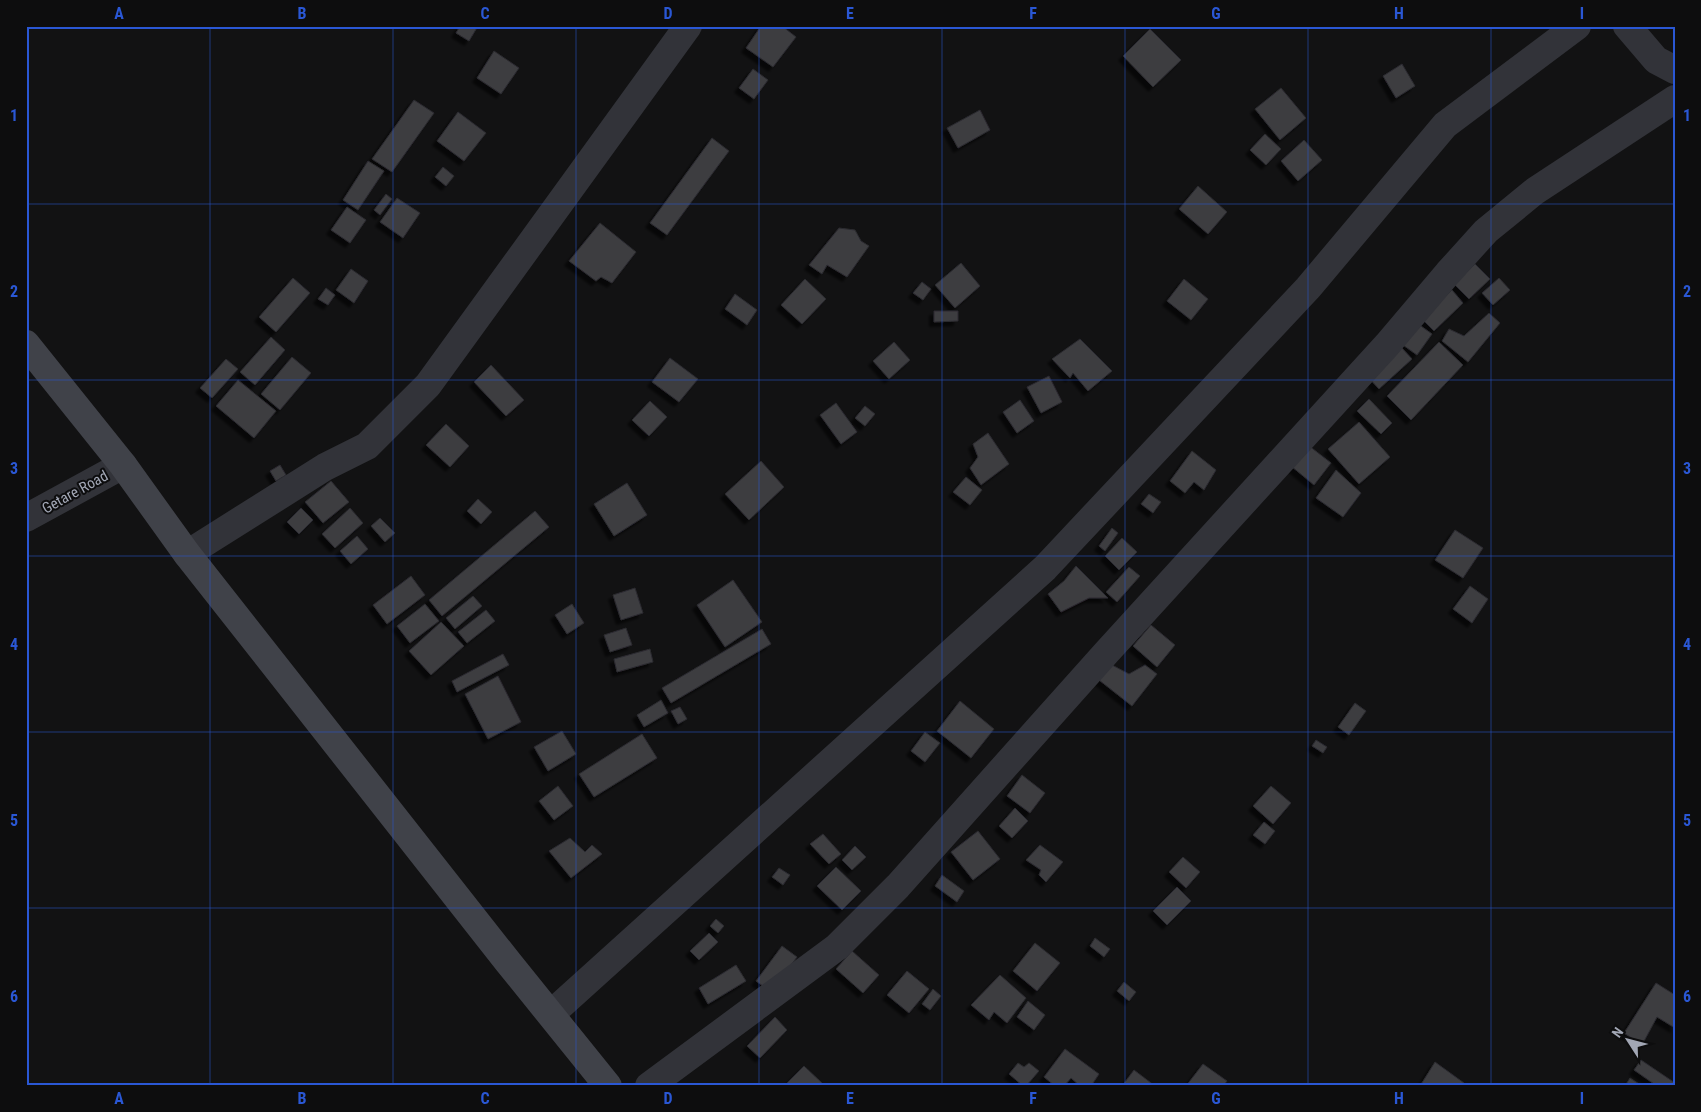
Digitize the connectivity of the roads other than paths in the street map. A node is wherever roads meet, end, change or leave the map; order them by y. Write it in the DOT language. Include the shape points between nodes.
graph roads {
  1 [pos="688,26"];
  2 [pos="1577,26"];
  3 [pos="1626,26"];
  4 [pos="1675,70"];
  5 [pos="1675,99"];
  6 [pos="26,344"];
  7 [pos="123,465"];
  8 [pos="26,518"];
  9 [pos="187,554"];
  10 [pos="551,1014"];
  11 [pos="608,1086"];
  12 [pos="649,1086"];
  1 -- 9 [label="street" via="428,385 367,446 325,467"];
  2 -- 10 [label="street" via="1445,125 1308,288 1045,568"];
  3 -- 4 [label="street" via="1656,60"];
  5 -- 12 [label="street" via="1535,191 1486,231 1387,346 898,886 837,946"];
  6 -- 7 [label="main road"];
  7 -- 8 [label="street, Getare Road"];
  7 -- 9 [label="main road"];
  9 -- 10 [label="main road"];
  10 -- 11 [label="main road"];
}
